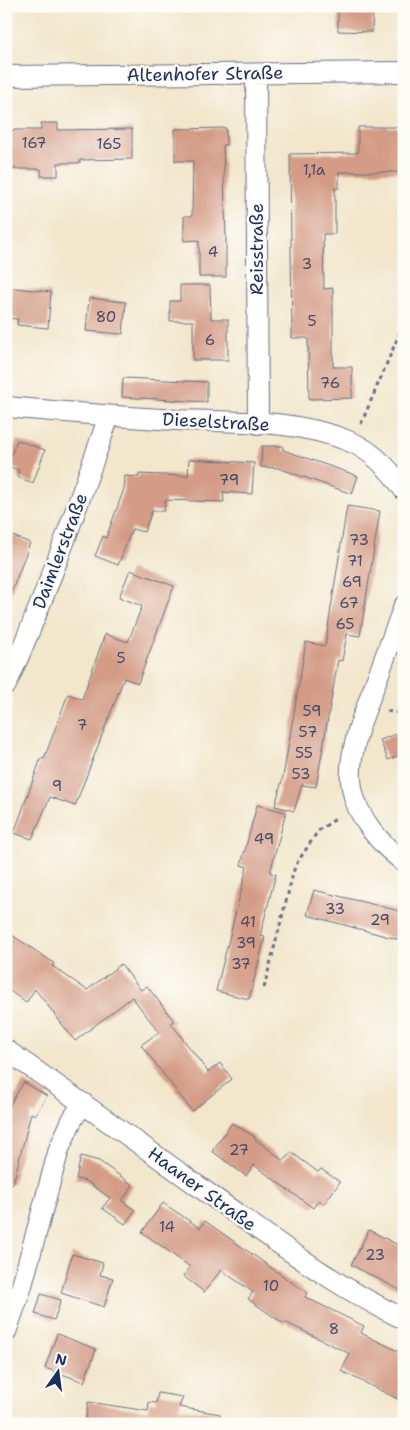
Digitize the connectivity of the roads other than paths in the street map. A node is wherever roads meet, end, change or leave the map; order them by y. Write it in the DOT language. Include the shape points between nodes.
graph roads {
  1 [pos="404,72"];
  2 [pos="256,74"];
  3 [pos="6,76"];
  4 [pos="6,407"];
  5 [pos="109,416"];
  6 [pos="258,424"];
  7 [pos="404,490"];
  8 [pos="404,606"];
  9 [pos="6,685"];
  10 [pos="404,862"];
  11 [pos="6,1050"];
  12 [pos="83,1103"];
  13 [pos="404,1319"];
  14 [pos="6,1332"];
  1 -- 2 [label="street, Altenhofer Straße"];
  2 -- 3 [label="street, Altenhofer Straße"];
  2 -- 6 [label="street, Reisstraße"];
  4 -- 5 [label="street, Dieselstraße"];
  5 -- 6 [label="street, Dieselstraße"];
  5 -- 9 [label="street, Daimlerstraße" via="64,544"];
  6 -- 7 [label="street, Dieselstraße" via="327,433 353,443 378,460"];
  8 -- 10 [label="street" via="359,727 351,769 352,789 365,821 385,846"];
  11 -- 12 [label="street, Haaner Straße"];
  12 -- 13 [label="street, Haaner Straße" via="303,1262"];
  12 -- 14 [label="street" via="59,1149"];
}
